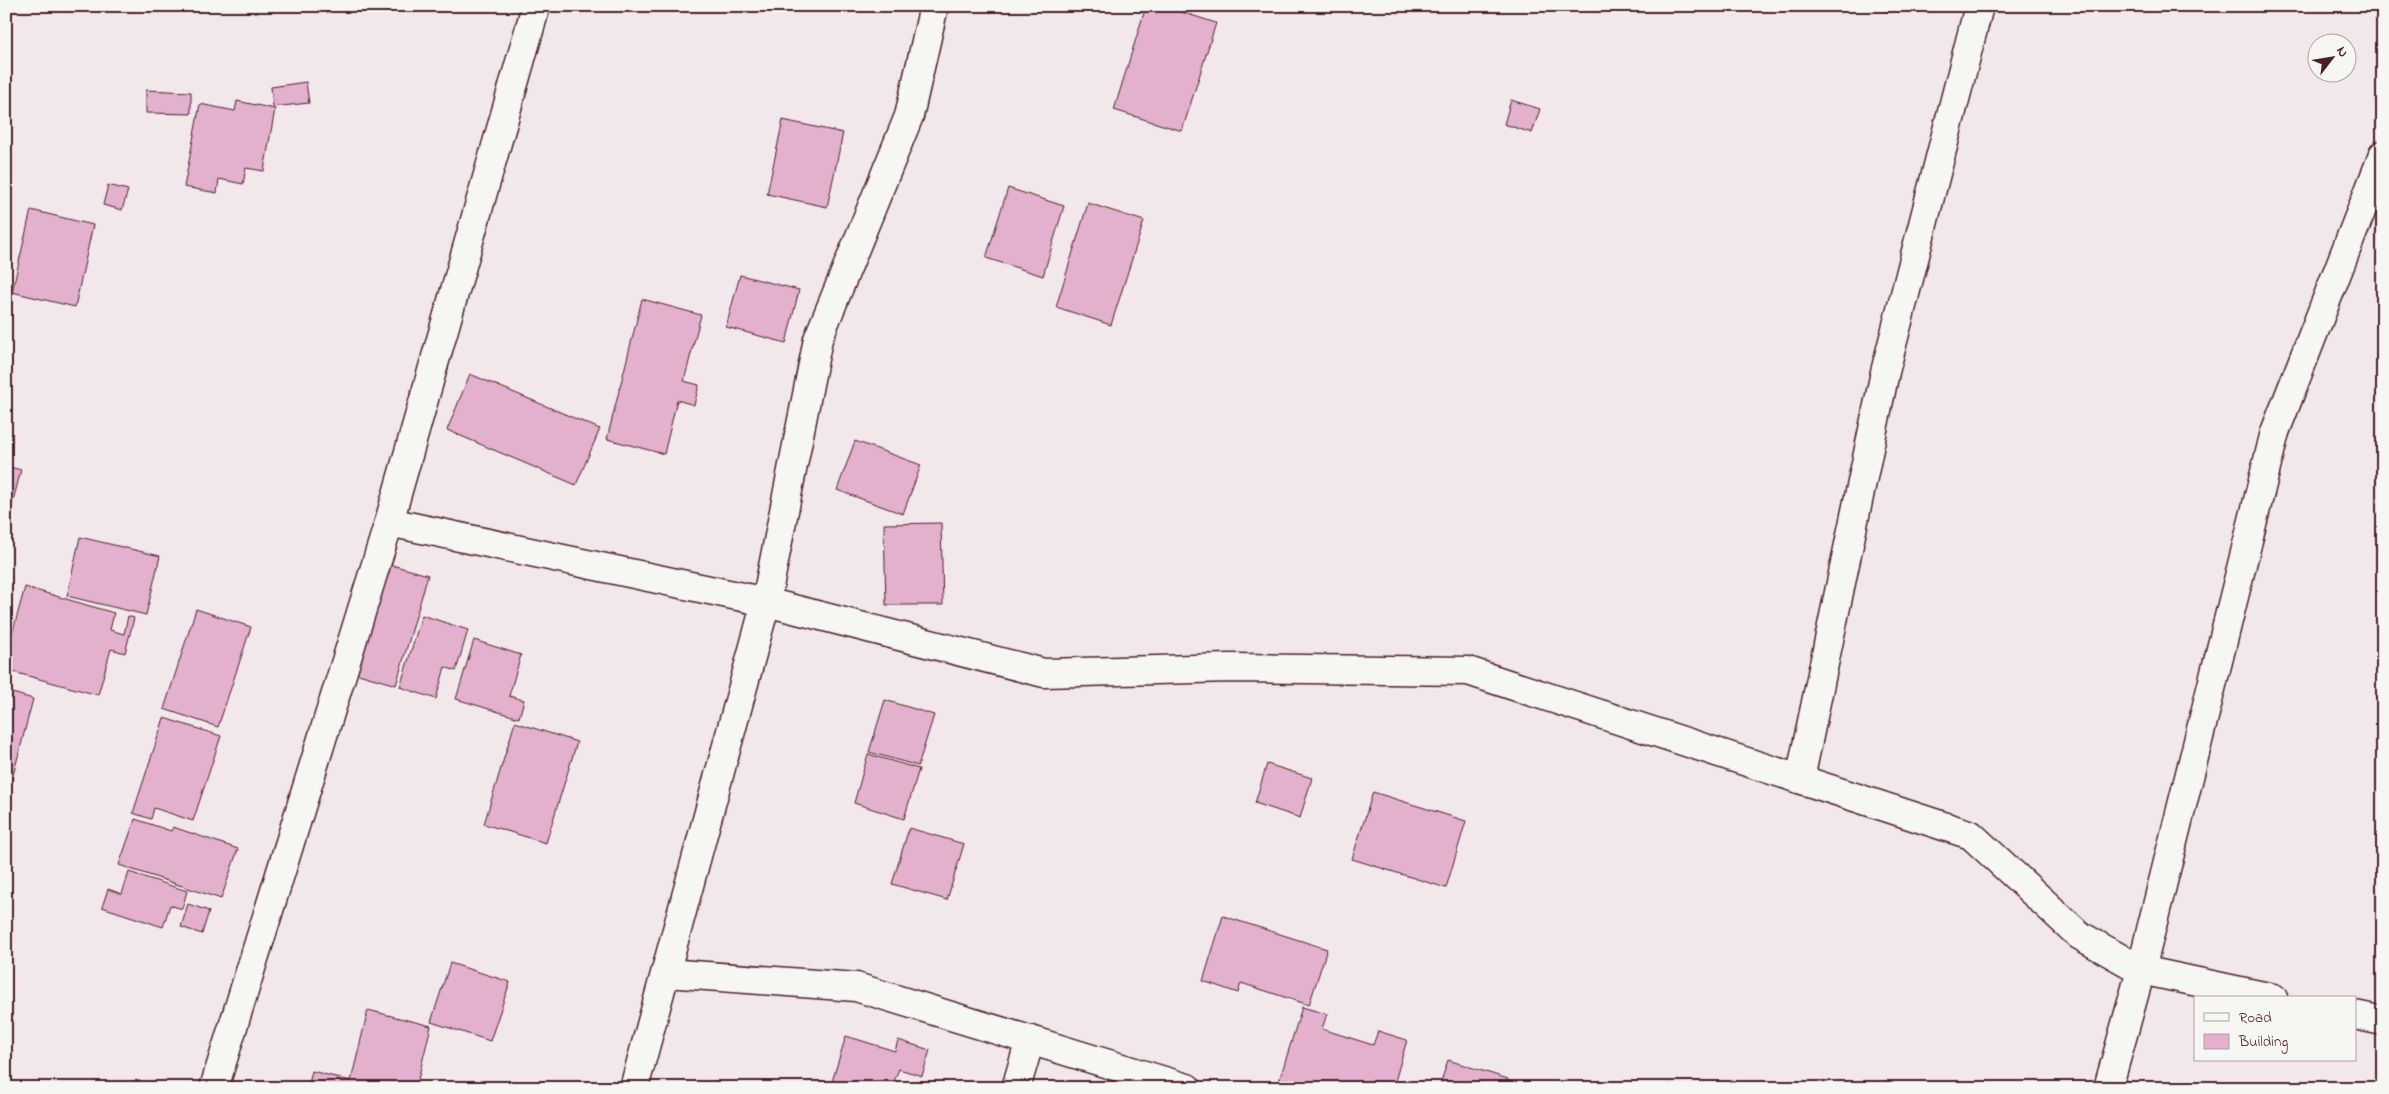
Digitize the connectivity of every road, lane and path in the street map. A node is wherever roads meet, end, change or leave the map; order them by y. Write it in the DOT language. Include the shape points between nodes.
graph roads {
  1 [pos="536,6"];
  2 [pos="934,6"];
  3 [pos="1979,6"];
  4 [pos="2383,155"];
  5 [pos="389,522"];
  6 [pos="766,602"];
  7 [pos="1800,779"];
  8 [pos="2141,970"];
  9 [pos="666,973"];
  10 [pos="2264,996"];
  11 [pos="2356,1015"];
  12 [pos="2383,1021"];
  13 [pos="1030,1040"];
  14 [pos="214,1088"];
  15 [pos="634,1088"];
  16 [pos="1016,1088"];
  17 [pos="1187,1088"];
  18 [pos="2108,1088"];
  1 -- 5 [label="street"];
  2 -- 6 [label="street" via="910,116 818,339"];
  3 -- 7 [label="street" via="1885,372"];
  4 -- 8 [label="street" via="2275,432"];
  5 -- 6 [label="street"];
  5 -- 14 [label="street"];
  6 -- 7 [label="street" via="1044,673 1231,668 1468,671"];
  6 -- 9 [label="street"];
  7 -- 8 [label="street" via="1971,835 2080,935"];
  8 -- 10 [label="street"];
  8 -- 18 [label="street"];
  9 -- 13 [label="street" via="856,987"];
  9 -- 15 [label="street"];
  11 -- 12 [label="street"];
  13 -- 16 [label="street"];
  13 -- 17 [label="street"];
}
